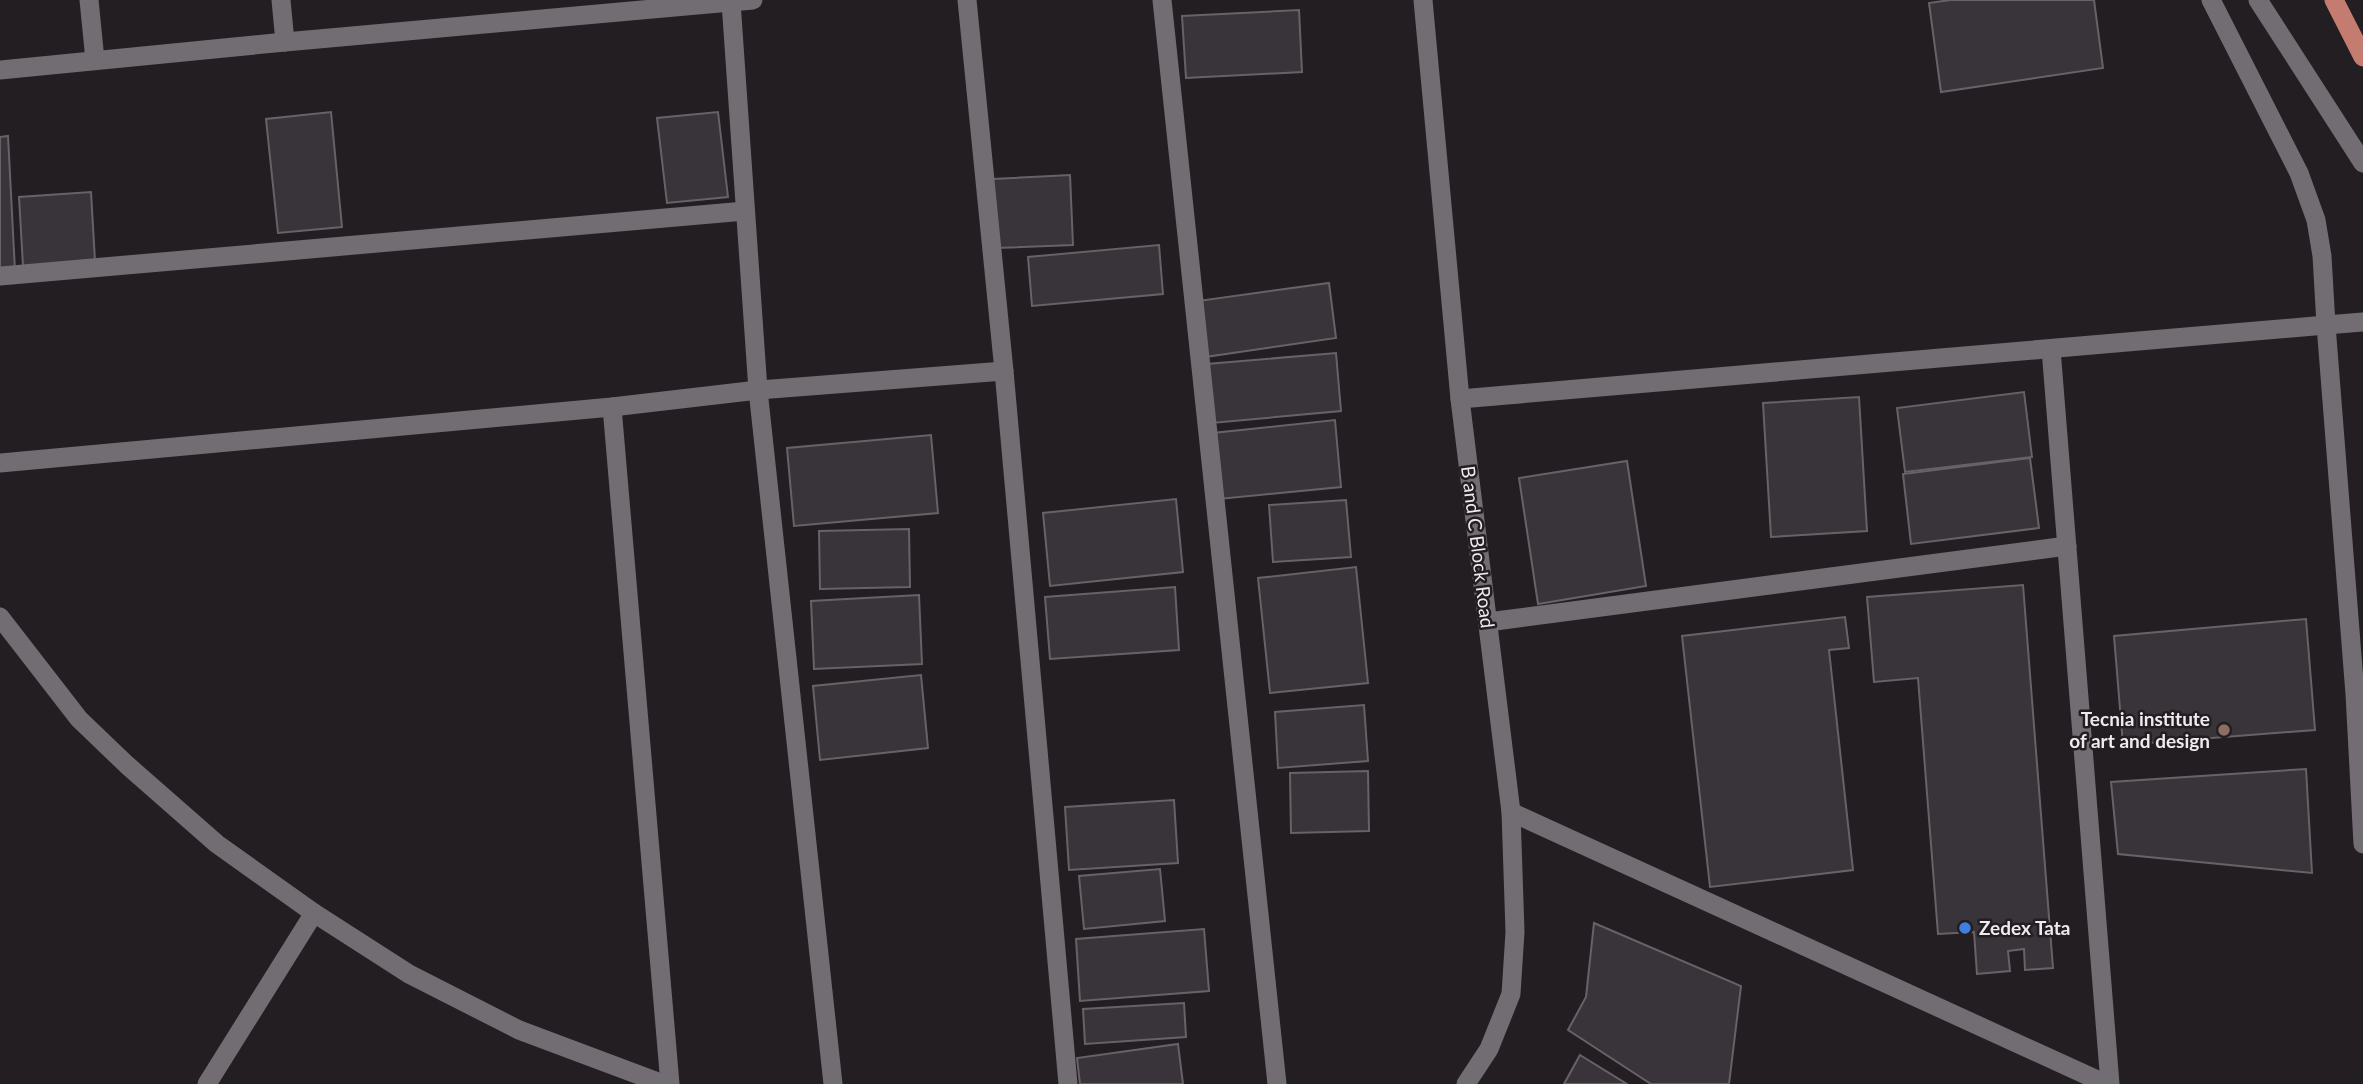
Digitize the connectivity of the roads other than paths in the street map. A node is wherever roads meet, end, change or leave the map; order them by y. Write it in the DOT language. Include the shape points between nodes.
graph roads {
  1 [pos="89,0"];
  2 [pos="281,0"];
  3 [pos="753,0"];
  4 [pos="967,0"];
  5 [pos="1162,0"];
  6 [pos="1423,0"];
  7 [pos="2211,0"];
  8 [pos="2258,0"];
  9 [pos="2334,0"];
  10 [pos="731,2"];
  11 [pos="528,10"];
  12 [pos="285,42"];
  13 [pos="2363,57"];
  14 [pos="95,60"];
  15 [pos="0,70"];
  16 [pos="2363,163"];
  17 [pos="746,211"];
  18 [pos="0,276"];
  19 [pos="2362,322"];
  20 [pos="2326,325"];
  21 [pos="2051,349"];
  22 [pos="1004,370"];
  23 [pos="758,390"];
  24 [pos="1460,399"];
  25 [pos="612,407"];
  26 [pos="0,463"];
  27 [pos="2067,546"];
  28 [pos="0,617"];
  29 [pos="1488,622"];
  30 [pos="1511,812"];
  31 [pos="2363,844"];
  32 [pos="314,913"];
  33 [pos="207,1084"];
  34 [pos="663,1084"];
  35 [pos="670,1084"];
  36 [pos="833,1084"];
  37 [pos="1068,1084"];
  38 [pos="1277,1084"];
  39 [pos="1466,1084"];
  40 [pos="2108,1084"];
  1 -- 14 [label="street"];
  2 -- 12 [label="street"];
  3 -- 10 [label="street"];
  4 -- 22 [label="street"];
  5 -- 38 [label="street"];
  6 -- 24 [label="street, B and C Block Road"];
  7 -- 20 [label="street" via="2310,198 2322,256"];
  8 -- 16 [label="street"];
  9 -- 13 [label="main road"];
  10 -- 11 [label="street"];
  10 -- 17 [label="street"];
  11 -- 12 [label="street"];
  12 -- 14 [label="street"];
  14 -- 15 [label="street"];
  17 -- 18 [label="street"];
  17 -- 23 [label="street"];
  19 -- 20 [label="street"];
  20 -- 21 [label="street"];
  20 -- 31 [label="street"];
  21 -- 24 [label="street"];
  21 -- 27 [label="street"];
  22 -- 23 [label="street"];
  22 -- 37 [label="street"];
  23 -- 25 [label="street"];
  23 -- 36 [label="street"];
  24 -- 29 [label="street, B and C Block Road"];
  25 -- 26 [label="street"];
  25 -- 35 [label="street"];
  27 -- 29 [label="street"];
  27 -- 40 [label="street"];
  28 -- 32 [label="street" via="79,719 127,765 217,844"];
  29 -- 30 [label="street, B and C Block Road"];
  30 -- 39 [label="street, B and C Block Road" via="1515,932 1511,994 1489,1049"];
  30 -- 40 [label="street"];
  32 -- 33 [label="street"];
  32 -- 34 [label="street" via="409,974 519,1030"];
}
